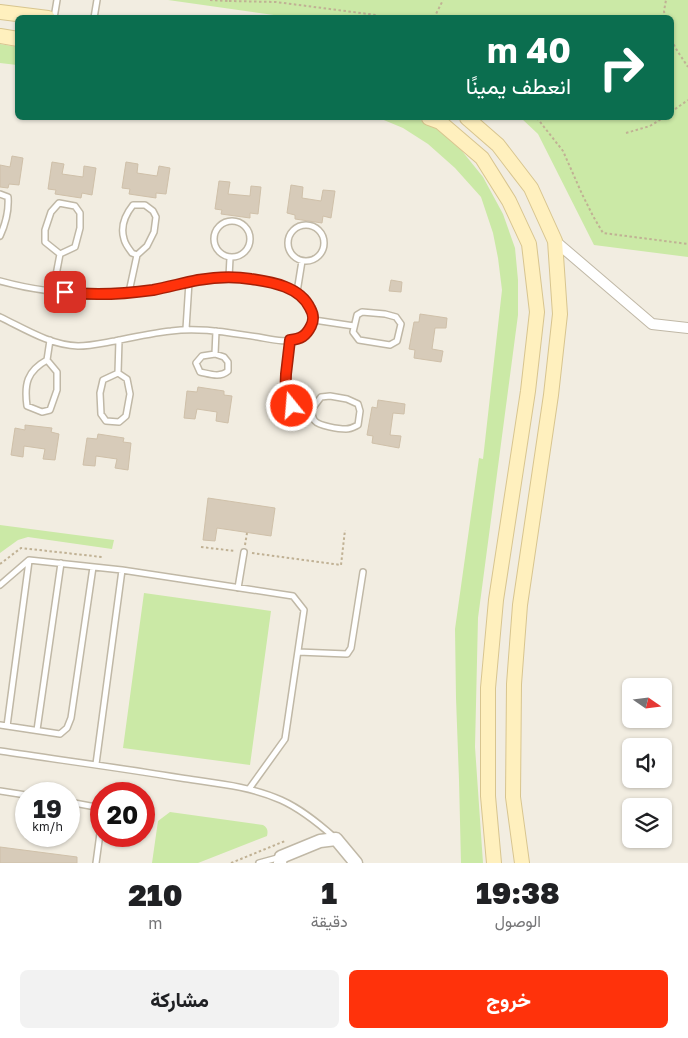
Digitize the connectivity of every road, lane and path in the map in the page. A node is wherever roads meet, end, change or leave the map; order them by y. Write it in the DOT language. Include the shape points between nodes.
graph roads {
  1 [pos="58,0"];
  2 [pos="97,0"];
  3 [pos="210,0"];
  4 [pos="229,0"];
  5 [pos="443,0"];
  6 [pos="666,0"];
  7 [pos="0,12"];
  8 [pos="24,15"];
  9 [pos="55,15"];
  10 [pos="94,15"];
  11 [pos="376,15"];
  12 [pos="436,15"];
  13 [pos="665,15"];
  14 [pos="0,36"];
  15 [pos="15,38"];
  16 [pos="674,45"];
  17 [pos="688,67"];
  18 [pos="688,100"];
  19 [pos="674,110"];
  20 [pos="434,120"];
  21 [pos="469,120"];
  22 [pos="539,120"];
  23 [pos="660,120"];
  24 [pos="626,133"];
  25 [pos="0,194"];
  26 [pos="0,236"];
  27 [pos="555,241"];
  28 [pos="688,244"];
  29 [pos="60,254"];
  30 [pos="137,254"];
  31 [pos="230,258"];
  32 [pos="302,261"];
  33 [pos="229,277"];
  34 [pos="0,281"];
  35 [pos="189,282"];
  36 [pos="53,291"];
  37 [pos="129,292"];
  38 [pos="297,292"];
  39 [pos="0,317"];
  40 [pos="314,320"];
  41 [pos="354,326"];
  42 [pos="688,328"];
  43 [pos="186,329"];
  44 [pos="216,332"];
  45 [pos="50,340"];
  46 [pos="119,340"];
  47 [pos="290,340"];
  48 [pos="215,354"];
  49 [pos="47,360"];
  50 [pos="118,373"];
  51 [pos="312,409"];
  52 [pos="345,530"];
  53 [pos="201,547"];
  54 [pos="244,552"];
  55 [pos="29,560"];
  56 [pos="61,563"];
  57 [pos="93,567"];
  58 [pos="122,570"];
  59 [pos="363,572"];
  60 [pos="0,585"];
  61 [pos="238,588"];
  62 [pos="298,652"];
  63 [pos="0,725"];
  64 [pos="7,726"];
  65 [pos="37,730"];
  66 [pos="0,751"];
  67 [pos="96,764"];
  68 [pos="249,789"];
  69 [pos="0,791"];
  70 [pos="15,793"];
  71 [pos="336,838"];
  72 [pos="98,847"];
  73 [pos="284,857"];
  74 [pos="96,863"];
  75 [pos="231,863"];
  76 [pos="259,863"];
  77 [pos="356,863"];
  78 [pos="494,863"];
  79 [pos="522,863"];
  1 -- 9 [label="lane"];
  2 -- 10 [label="lane"];
  3 -- 4 [label="path"];
  4 -- 11 [label="path" via="276,2"];
  5 -- 12 [label="path"];
  6 -- 13 [label="path"];
  7 -- 8 [label="main road"];
  14 -- 15 [label="main road"];
  16 -- 17 [label="path"];
  18 -- 19 [label="path"];
  20 -- 78 [label="main road" via="482,158 509,201 529,244 537,312 496,600 488,688 488,796"];
  21 -- 27 [label="main road" via="498,145 531,188"];
  22 -- 28 [label="path" via="563,151 603,232"];
  23 -- 24 [label="path"];
  25 -- 26 [label="lane" via="8,197 9,205"];
  27 -- 42 [label="street" via="652,324"];
  27 -- 79 [label="main road" via="560,314 520,605 514,684 514,797"];
  29 -- 29 [label="lane" via="75,246 80,228 80,213 75,206 59,204 50,212 45,242"];
  29 -- 36 [label="lane"];
  30 -- 30 [label="lane" via="147,246 154,232 156,217 145,206 133,204 126,214 124,240 132,253"];
  30 -- 37 [label="lane"];
  31 -- 31 [label="lane" via="242,255 250,238 246,227 235,221 223,222 213,237 219,253"];
  31 -- 33 [label="lane"];
  32 -- 32 [label="lane" via="318,257 324,247 319,231 308,225 297,228 289,237 289,249"];
  32 -- 38 [label="lane"];
  33 -- 35 [label="lane"];
  33 -- 38 [label="lane" via="271,283"];
  34 -- 36 [label="lane"];
  35 -- 37 [label="lane"];
  35 -- 43 [label="lane"];
  36 -- 37 [label="lane" via="76,294"];
  38 -- 40 [label="lane" via="307,302"];
  39 -- 45 [label="lane"];
  40 -- 41 [label="lane"];
  40 -- 47 [label="lane" via="307,333"];
  41 -- 41 [label="lane" via="353,332 359,340 390,345 397,341 401,324 396,317 362,312 357,315"];
  43 -- 44 [label="lane"];
  43 -- 46 [label="lane"];
  44 -- 47 [label="lane"];
  44 -- 48 [label="lane"];
  45 -- 46 [label="lane" via="78,346"];
  45 -- 49 [label="lane"];
  46 -- 50 [label="lane"];
  47 -- 51 [label="lane" via="285,400 292,406"];
  48 -- 48 [label="lane" via="228,362 228,371 224,375 200,372 196,363 202,356"];
  49 -- 49 [label="lane" via="28,377 25,392 27,406 42,412 50,410 57,390 57,372"];
  50 -- 50 [label="lane" via="103,380 101,414 106,421 119,422 126,416 130,394 127,379"];
  51 -- 51 [label="lane" via="312,417 320,425 347,430 358,425 358,404 348,399 321,398"];
  52 -- 54 [label="path" via="341,565"];
  53 -- 54 [label="path"];
  54 -- 61 [label="lane"];
  55 -- 56 [label="lane"];
  55 -- 60 [label="lane"];
  55 -- 64 [label="lane"];
  56 -- 57 [label="lane"];
  56 -- 65 [label="lane"];
  57 -- 58 [label="lane"];
  57 -- 65 [label="lane" via="71,718 60,734"];
  58 -- 61 [label="lane"];
  58 -- 67 [label="lane"];
  59 -- 62 [label="lane" via="351,648 347,654"];
  61 -- 62 [label="lane" via="293,596 304,610"];
  62 -- 68 [label="lane" via="285,738"];
  63 -- 64 [label="lane"];
  64 -- 65 [label="lane"];
  66 -- 67 [label="lane"];
  67 -- 68 [label="lane"];
  68 -- 71 [label="lane" via="296,808"];
  69 -- 70 [label="lane"];
  71 -- 73 [label="street" via="320,841"];
  71 -- 77 [label="street"];
  72 -- 74 [label="lane"];
  73 -- 75 [label="path" via="285,841"];
  73 -- 76 [label="lane"];
}
